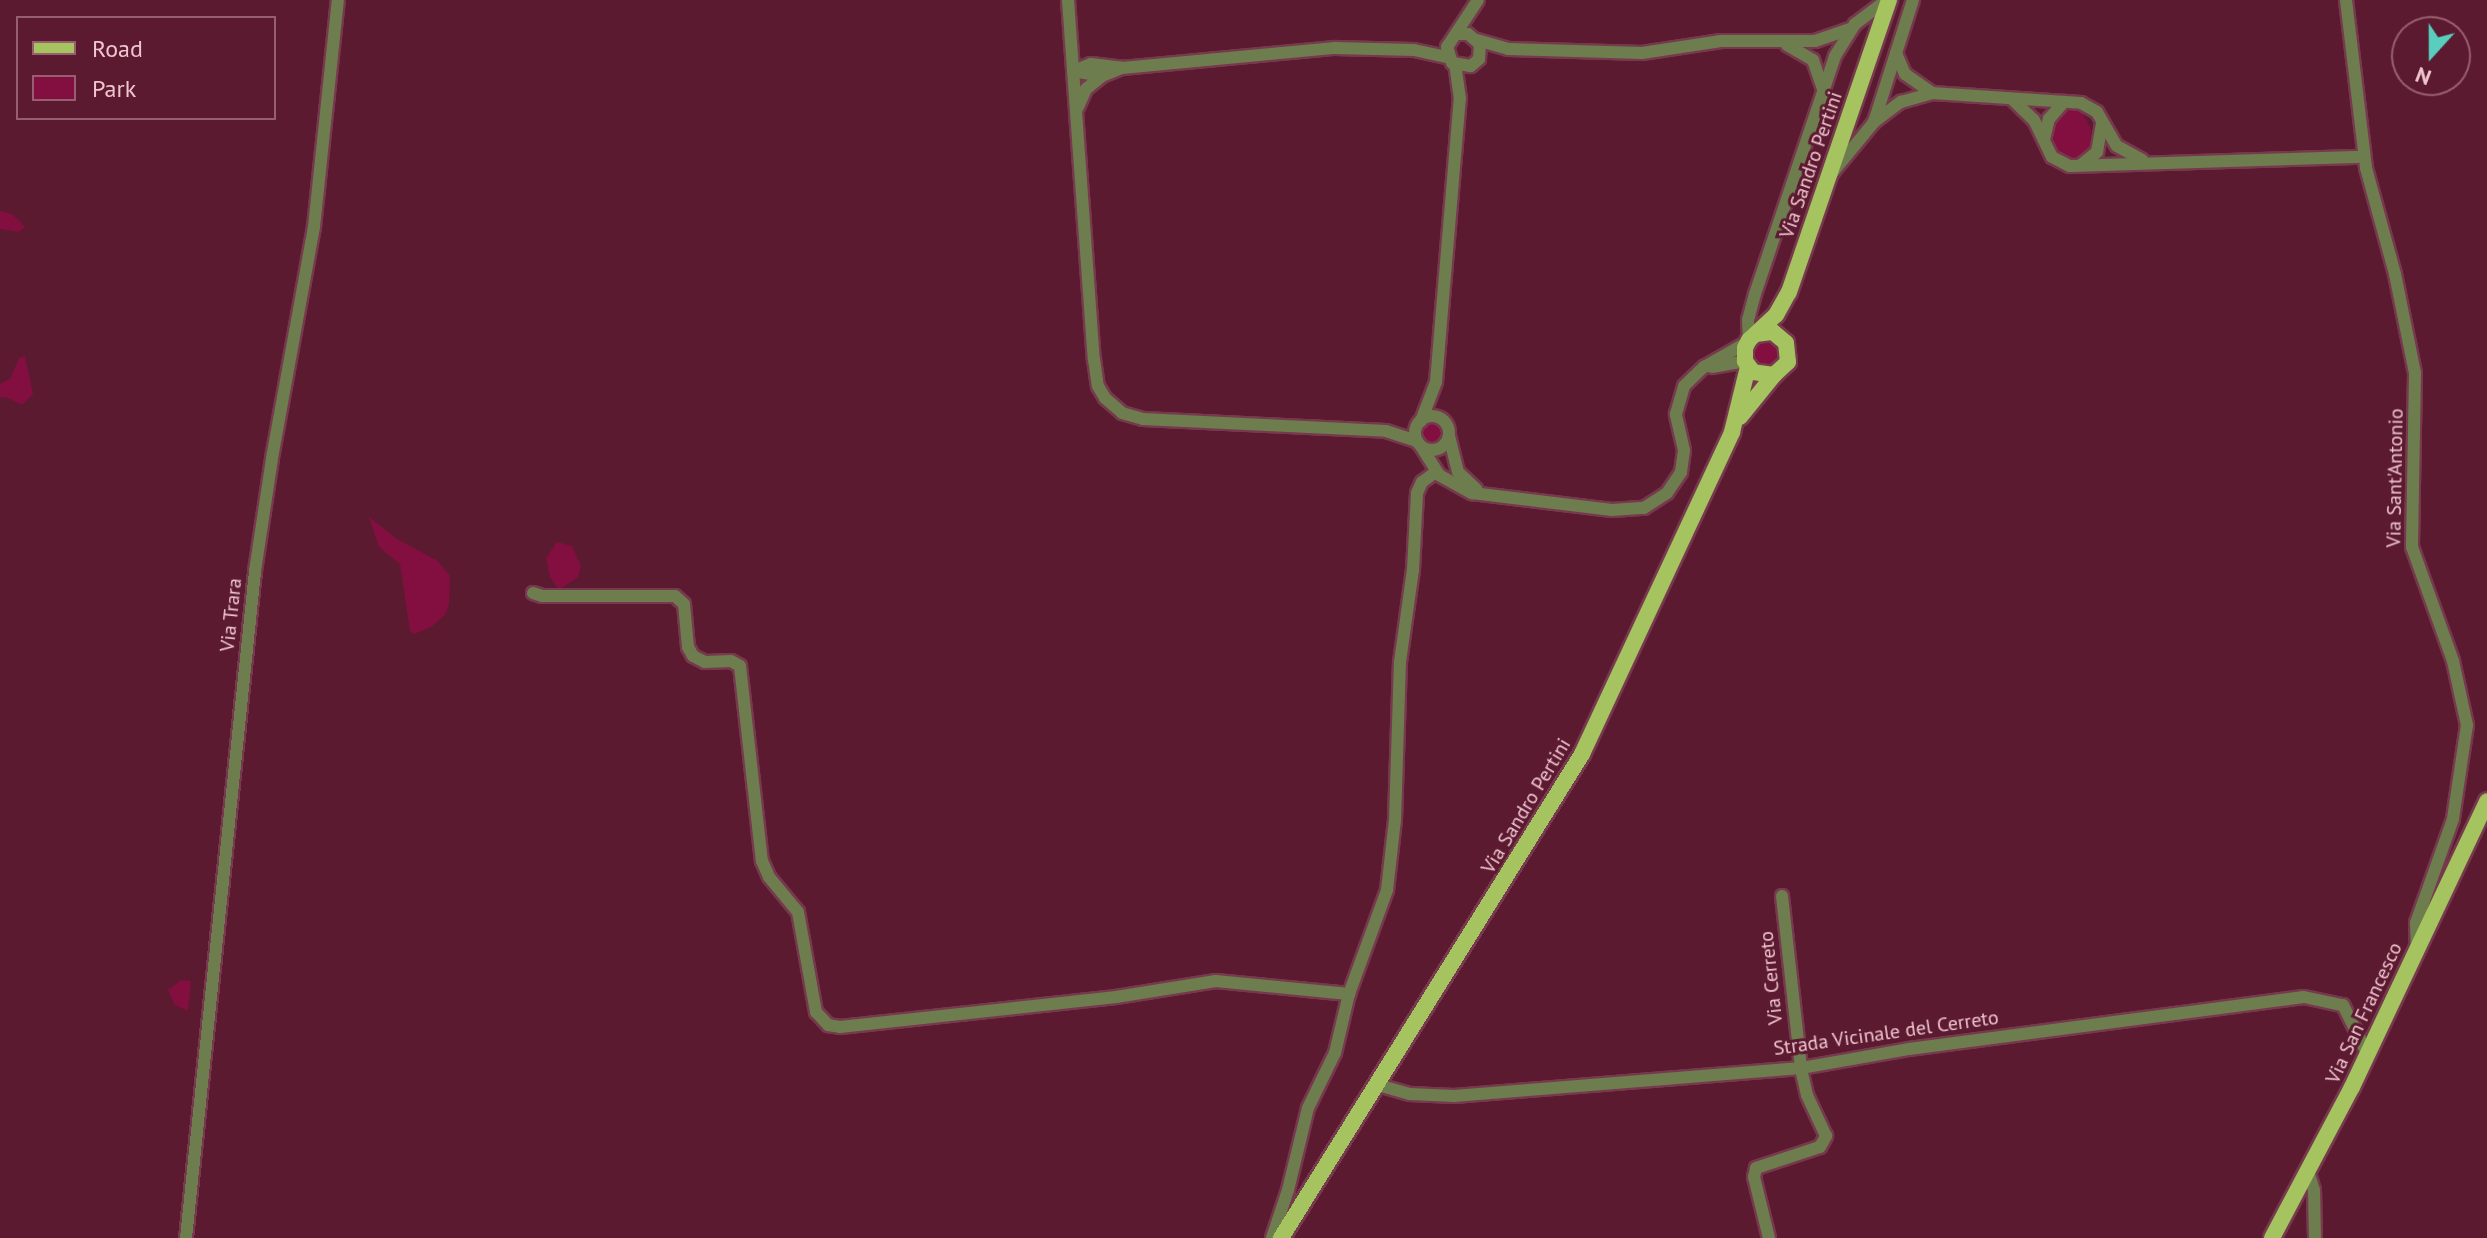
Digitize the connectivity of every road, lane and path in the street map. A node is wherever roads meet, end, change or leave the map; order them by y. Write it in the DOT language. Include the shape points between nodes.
graph roads {
  1 [pos="338,0"];
  2 [pos="1068,0"];
  3 [pos="1478,0"];
  4 [pos="1888,0"];
  5 [pos="1913,0"];
  6 [pos="2346,0"];
  7 [pos="1070,25"];
  8 [pos="1850,29"];
  9 [pos="1455,36"];
  10 [pos="1475,38"];
  11 [pos="1773,42"];
  12 [pos="1508,49"];
  13 [pos="1414,50"];
  14 [pos="1896,53"];
  15 [pos="1452,61"];
  16 [pos="1475,63"];
  17 [pos="1100,70"];
  18 [pos="1073,71"];
  19 [pos="1824,93"];
  20 [pos="1932,93"];
  21 [pos="1460,99"];
  22 [pos="2012,99"];
  23 [pos="2064,102"];
  24 [pos="1077,118"];
  25 [pos="1874,122"];
  26 [pos="2102,125"];
  27 [pos="2044,143"];
  28 [pos="2364,157"];
  29 [pos="2157,162"];
  30 [pos="2074,167"];
  31 [pos="1823,188"];
  32 [pos="1789,292"];
  33 [pos="1751,339"];
  34 [pos="1786,343"];
  35 [pos="1746,364"];
  36 [pos="1698,372"];
  37 [pos="1774,375"];
  38 [pos="1436,382"];
  39 [pos="1443,420"];
  40 [pos="1420,422"];
  41 [pos="1734,424"];
  42 [pos="1386,431"];
  43 [pos="1449,436"];
  44 [pos="1419,444"];
  45 [pos="1436,472"];
  46 [pos="1489,496"];
  47 [pos="533,593"];
  48 [pos="2487,801"];
  49 [pos="1782,896"];
  50 [pos="2417,946"];
  51 [pos="1349,994"];
  52 [pos="2368,1055"];
  53 [pos="1801,1068"];
  54 [pos="1378,1085"];
  55 [pos="2309,1174"];
  56 [pos="186,1238"];
  57 [pos="1272,1238"];
  58 [pos="1281,1238"];
  59 [pos="1769,1238"];
  60 [pos="2272,1238"];
  61 [pos="2315,1238"];
  1 -- 56 [label="street, Via Trara" via="314,227 255,571"];
  2 -- 7 [label="street"];
  3 -- 9 [label="street"];
  3 -- 10 [label="street"];
  4 -- 8 [label="street"];
  4 -- 31 [label="main road, Via Sandro Pertini"];
  5 -- 14 [label="street"];
  6 -- 28 [label="street, Via Sant'Antonio"];
  7 -- 17 [label="street" via="1079,48"];
  7 -- 18 [label="street"];
  8 -- 11 [label="street" via="1819,40"];
  8 -- 19 [label="street"];
  9 -- 10 [label="street"];
  9 -- 13 [label="street"];
  9 -- 15 [label="street"];
  10 -- 12 [label="street"];
  10 -- 16 [label="street" via="1481,49"];
  11 -- 12 [label="street" via="1721,41 1642,53"];
  11 -- 19 [label="street" via="1810,57"];
  12 -- 16 [label="street"];
  13 -- 15 [label="street"];
  13 -- 17 [label="street" via="1299,50"];
  14 -- 20 [label="street" via="1905,74"];
  14 -- 25 [label="street"];
  15 -- 16 [label="street"];
  15 -- 21 [label="street"];
  16 -- 21 [label="street"];
  17 -- 18 [label="street"];
  17 -- 24 [label="street" via="1086,89"];
  18 -- 24 [label="street"];
  19 -- 33 [label="street" via="1755,294 1748,320"];
  20 -- 22 [label="street"];
  20 -- 25 [label="street" via="1901,102"];
  21 -- 38 [label="street"];
  22 -- 23 [label="street"];
  22 -- 27 [label="street" via="2034,120"];
  23 -- 26 [label="street" via="2088,106"];
  23 -- 27 [label="street" via="2049,119"];
  24 -- 42 [label="street" via="1095,375 1109,403 1143,419"];
  25 -- 31 [label="street"];
  26 -- 29 [label="street" via="2121,150"];
  26 -- 30 [label="street" via="2094,155"];
  27 -- 30 [label="street" via="2056,160"];
  28 -- 29 [label="street"];
  28 -- 50 [label="street, Via Sant'Antonio" via="2414,364 2412,547 2453,661 2467,725 2453,819 2416,923"];
  29 -- 30 [label="street"];
  31 -- 32 [label="main road, Via Sandro Pertini"];
  32 -- 33 [label="main road, Via Sandro Pertini" via="1776,315"];
  32 -- 34 [label="main road"];
  33 -- 34 [label="main road" via="1773,332"];
  33 -- 35 [label="main road, Via Sandro Pertini"];
  33 -- 36 [label="street"];
  34 -- 37 [label="main road" via="1788,362"];
  35 -- 36 [label="street"];
  35 -- 37 [label="main road" via="1759,375"];
  35 -- 41 [label="main road, Via Sandro Pertini"];
  36 -- 46 [label="street" via="1677,403 1684,450 1681,472 1671,489 1649,506 1620,511"];
  37 -- 41 [label="main road"];
  38 -- 39 [label="street"];
  38 -- 40 [label="street"];
  39 -- 40 [label="street" via="1430,416"];
  39 -- 43 [label="street"];
  40 -- 42 [label="street"];
  40 -- 44 [label="street"];
  41 -- 54 [label="main road, Via Sandro Pertini" via="1582,754"];
  42 -- 44 [label="street"];
  43 -- 44 [label="street" via="1438,449"];
  43 -- 46 [label="street" via="1458,472"];
  44 -- 45 [label="street"];
  45 -- 46 [label="street" via="1456,486"];
  45 -- 51 [label="street" via="1417,493 1400,662 1389,881"];
  47 -- 51 [label="street" via="675,596 684,604 693,656 740,666 762,861 798,912 816,1012 828,1025 1108,998 1216,981"];
  48 -- 50 [label="main road, Via San Francesco"];
  49 -- 53 [label="street, Via Cerreto"];
  50 -- 52 [label="main road, Via San Francesco"];
  51 -- 57 [label="street" via="1335,1053 1306,1114"];
  52 -- 53 [label="street, Strada Vicinale del Cerreto" via="2346,1008 2329,999 2304,997"];
  52 -- 55 [label="main road, Via San Francesco"];
  53 -- 54 [label="street, Strada Vicinale del Cerreto" via="1475,1095 1417,1095"];
  53 -- 59 [label="street, Via Cerreto" via="1826,1139 1801,1155 1756,1168"];
  54 -- 58 [label="main road, Via Sandro Pertini"];
  55 -- 60 [label="main road, Via San Francesco"];
  55 -- 61 [label="street"];
}
